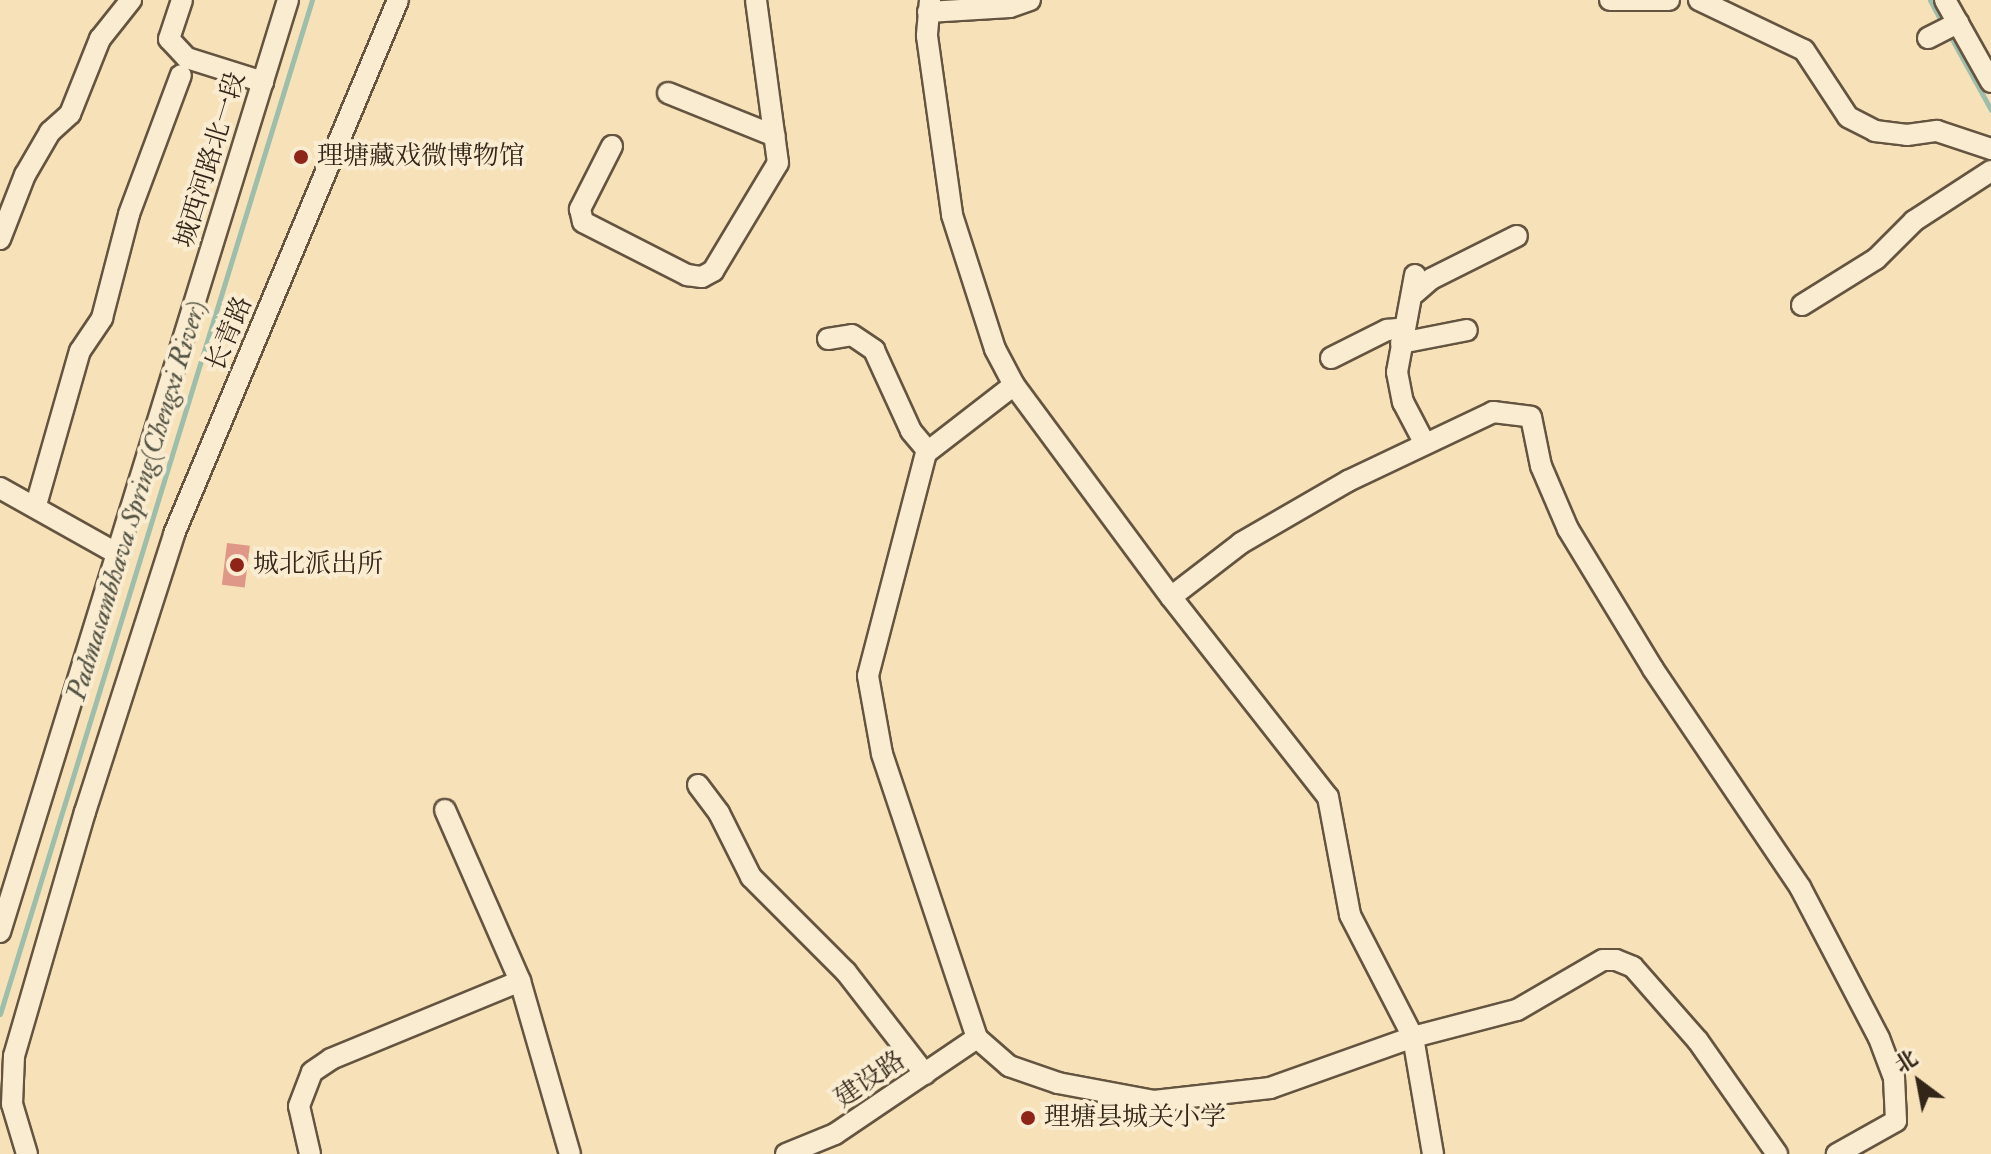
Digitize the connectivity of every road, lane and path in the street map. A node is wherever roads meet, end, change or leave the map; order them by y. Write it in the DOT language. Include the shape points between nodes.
graph roads {
  1 [pos="131,0"];
  2 [pos="182,0"];
  3 [pos="288,0"];
  4 [pos="398,0"];
  5 [pos="756,0"];
  6 [pos="1030,0"];
  7 [pos="1610,0"];
  8 [pos="1669,0"];
  9 [pos="1699,0"];
  10 [pos="1945,0"];
  11 [pos="929,6"];
  12 [pos="1958,23"];
  13 [pos="1928,38"];
  14 [pos="181,75"];
  15 [pos="263,82"];
  16 [pos="1991,82"];
  17 [pos="668,93"];
  18 [pos="775,136"];
  19 [pos="612,146"];
  20 [pos="1991,149"];
  21 [pos="1991,171"];
  22 [pos="1517,236"];
  23 [pos="0,239"];
  24 [pos="1802,305"];
  25 [pos="1467,330"];
  26 [pos="1403,336"];
  27 [pos="828,339"];
  28 [pos="1331,358"];
  29 [pos="1014,385"];
  30 [pos="1425,444"];
  31 [pos="928,451"];
  32 [pos="0,488"];
  33 [pos="36,505"];
  34 [pos="116,553"];
  35 [pos="1171,597"];
  36 [pos="698,785"];
  37 [pos="445,810"];
  38 [pos="0,932"];
  39 [pos="520,981"];
  40 [pos="1413,1037"];
  41 [pos="977,1038"];
  42 [pos="925,1074"];
  43 [pos="0,1136"];
  44 [pos="24,1146"];
  45 [pos="310,1154"];
  46 [pos="570,1154"];
  47 [pos="786,1154"];
  48 [pos="1433,1154"];
  49 [pos="1777,1154"];
  50 [pos="1837,1154"];
  1 -- 23 [label="street" via="100,39 70,114 50,132 25,175"];
  2 -- 15 [label="street" via="169,39 187,58"];
  3 -- 15 [label="street, 城西河路北一段"];
  4 -- 44 [label="street, 长青路" via="174,534 14,1056 12,1104"];
  5 -- 18 [label="street"];
  6 -- 11 [label="street" via="1010,7"];
  7 -- 8 [label="street"];
  9 -- 20 [label="street" via="1804,50 1848,117 1875,131 1937,131"];
  10 -- 12 [label="street"];
  11 -- 29 [label="street" via="952,215 981,316"];
  12 -- 13 [label="street"];
  12 -- 16 [label="street"];
  14 -- 33 [label="street" via="129,214 102,318 80,351"];
  15 -- 34 [label="street, 城西河路北一段"];
  17 -- 18 [label="street"];
  18 -- 19 [label="street" via="775,174 717,267 702,277 687,275 583,222 580,209"];
  21 -- 24 [label="street" via="1914,221 1876,259"];
  22 -- 26 [label="street" via="1415,284"];
  25 -- 26 [label="street"];
  26 -- 28 [label="street" via="1387,330"];
  26 -- 30 [label="street" via="1398,385"];
  27 -- 31 [label="street" via="852,335 874,350 911,431"];
  29 -- 31 [label="street"];
  29 -- 35 [label="street"];
  30 -- 35 [label="street" via="1278,519"];
  30 -- 50 [label="street" via="1493,412 1531,417 1541,466 1568,529 1653,669 1800,887 1879,1038 1894,1078 1896,1121"];
  31 -- 41 [label="street" via="868,676 882,754"];
  32 -- 33 [label="street"];
  33 -- 34 [label="street"];
  34 -- 38 [label="street, 城西河路北一段"];
  35 -- 40 [label="street" via="1328,797 1350,915"];
  36 -- 42 [label="street" via="719,813 751,877 846,972"];
  37 -- 39 [label="street"];
  39 -- 45 [label="street" via="331,1059 312,1072 299,1106"];
  39 -- 46 [label="street"];
  40 -- 41 [label="street" via="1270,1088 1154,1101 1058,1083 1021,1070"];
  40 -- 48 [label="street"];
  40 -- 49 [label="street" via="1517,1010 1603,960 1624,961 1698,1041"];
  41 -- 42 [label="street, 建设路"];
  42 -- 47 [label="street, 建设路" via="835,1134"];
  43 -- 44 [label="street"];
}
